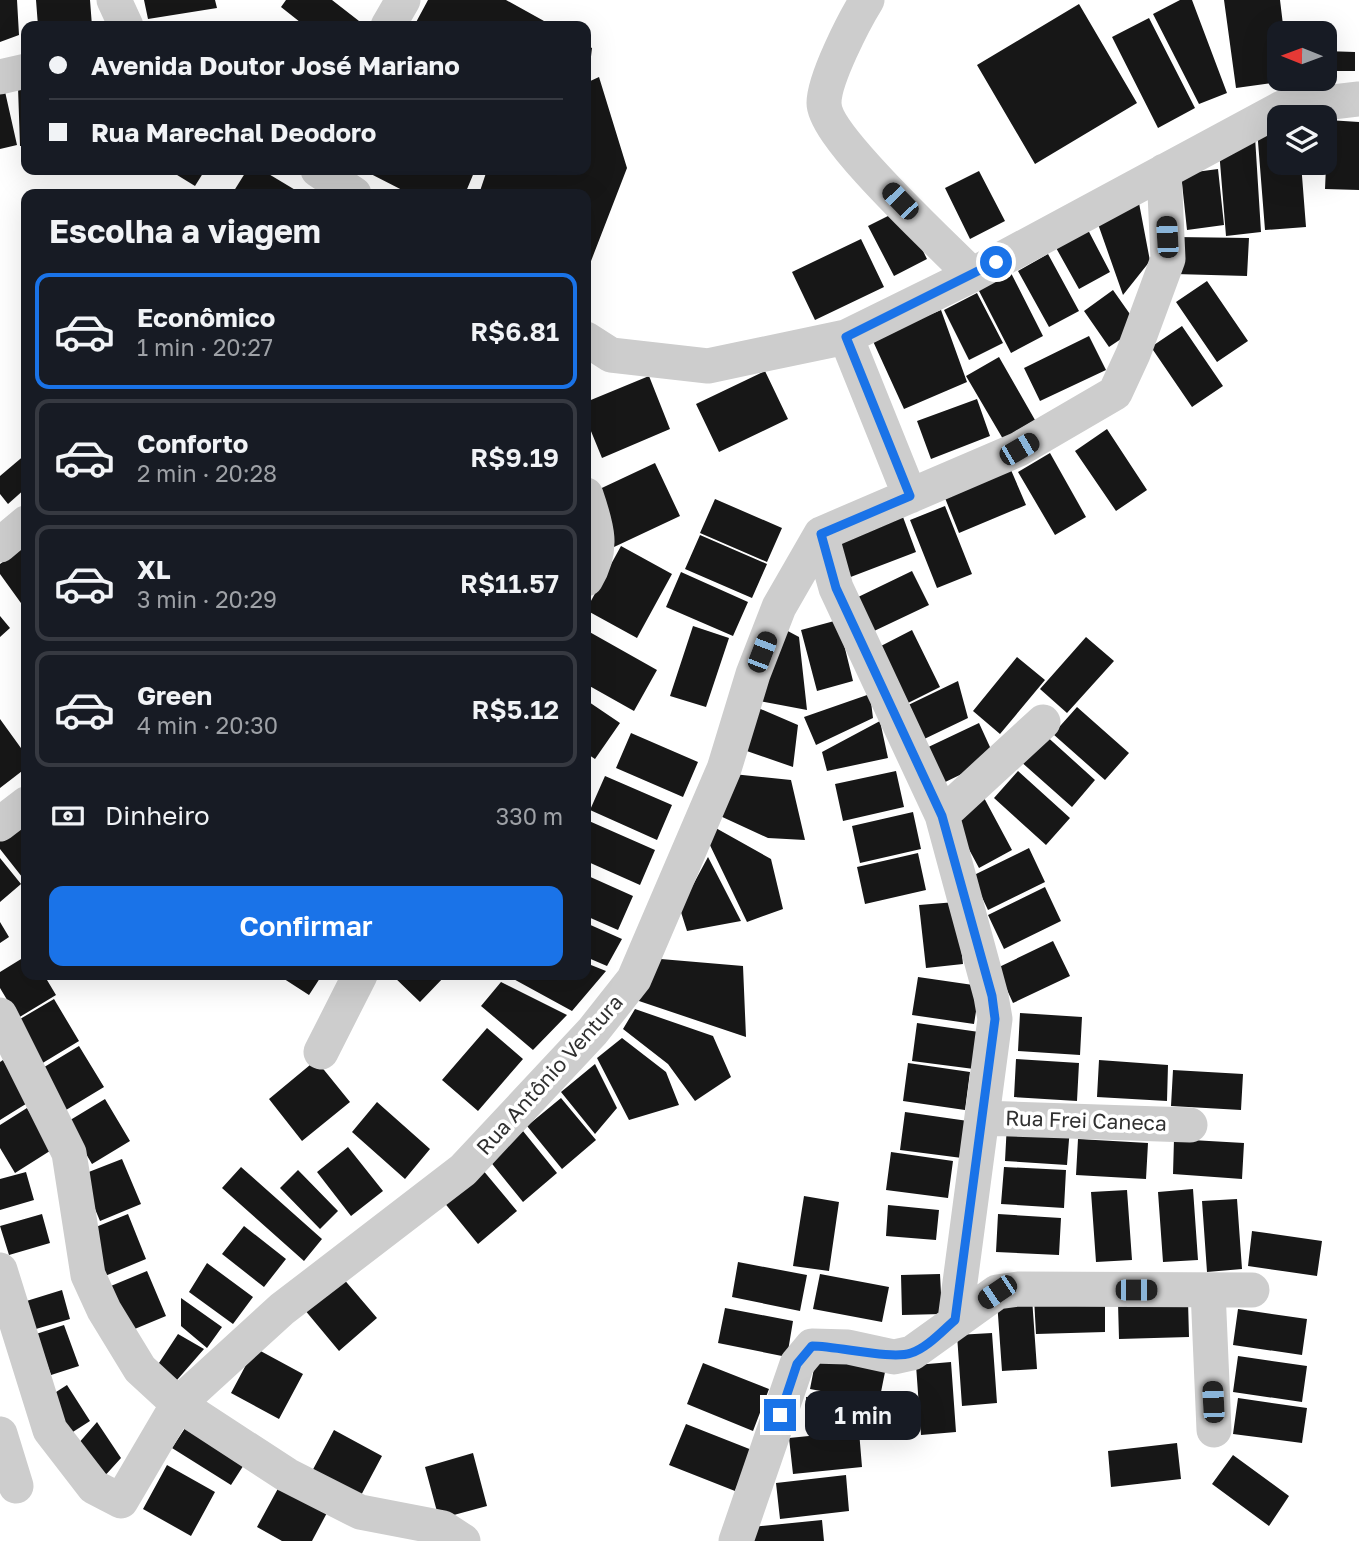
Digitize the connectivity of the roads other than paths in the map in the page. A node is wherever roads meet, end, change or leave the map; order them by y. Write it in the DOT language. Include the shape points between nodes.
graph roads {
  1 [pos="114,0"];
  2 [pos="403,0"];
  3 [pos="867,0"];
  4 [pos="124,21"];
  5 [pos="391,21"];
  6 [pos="21,72"];
  7 [pos="0,77"];
  8 [pos="1359,99"];
  9 [pos="1164,171"];
  10 [pos="972,275"];
  11 [pos="846,337"];
  12 [pos="591,342"];
  13 [pos="910,496"];
  14 [pos="591,510"];
  15 [pos="21,527"];
  16 [pos="821,534"];
  17 [pos="0,545"];
  18 [pos="591,571"];
  19 [pos="1044,722"];
  20 [pos="21,808"];
  21 [pos="942,816"];
  22 [pos="0,824"];
  23 [pos="357,980"];
  24 [pos="0,1015"];
  25 [pos="321,1052"];
  26 [pos="982,1118"];
  27 [pos="1191,1125"];
  28 [pos="0,1270"];
  29 [pos="1208,1290"];
  30 [pos="1252,1290"];
  31 [pos="955,1320"];
  32 [pos="178,1404"];
  33 [pos="1214,1430"];
  34 [pos="0,1434"];
  35 [pos="16,1486"];
  36 [pos="463,1541"];
  37 [pos="736,1541"];
  1 -- 4 [label="street"];
  2 -- 5 [label="street"];
  3 -- 10 [label="street" via="848,31 836,66 824,102 827,119 846,145"];
  6 -- 7 [label="street"];
  8 -- 9 [label="street" via="1282,108"];
  9 -- 10 [label="street"];
  9 -- 13 [label="street" via="1168,259 1115,394 1019,449"];
  10 -- 11 [label="street"];
  11 -- 12 [label="street" via="708,366 611,355"];
  11 -- 13 [label="street"];
  13 -- 16 [label="street"];
  14 -- 18 [label="street" via="597,561"];
  15 -- 17 [label="street"];
  16 -- 21 [label="street" via="836,588"];
  16 -- 32 [label="street, Rua Antônio Ventura" via="779,607 724,769 634,979 593,1031 463,1170 282,1309"];
  19 -- 21 [label="street"];
  20 -- 22 [label="street"];
  21 -- 26 [label="street" via="992,996 995,1019"];
  23 -- 25 [label="street"];
  24 -- 32 [label="street" via="69,1153 88,1275 104,1310 140,1369"];
  26 -- 27 [label="street, Rua Frei Caneca"];
  26 -- 31 [label="street"];
  28 -- 32 [label="street, Rua Antônio Ventura" via="50,1430 94,1487 121,1501"];
  29 -- 30 [label="street"];
  29 -- 31 [label="street" via="1017,1289 997,1292"];
  29 -- 33 [label="street"];
  31 -- 37 [label="street" via="912,1353 894,1357 848,1347 812,1346 797,1364"];
  32 -- 36 [label="street" via="287,1475 360,1512 443,1528"];
  34 -- 35 [label="street"];
}
